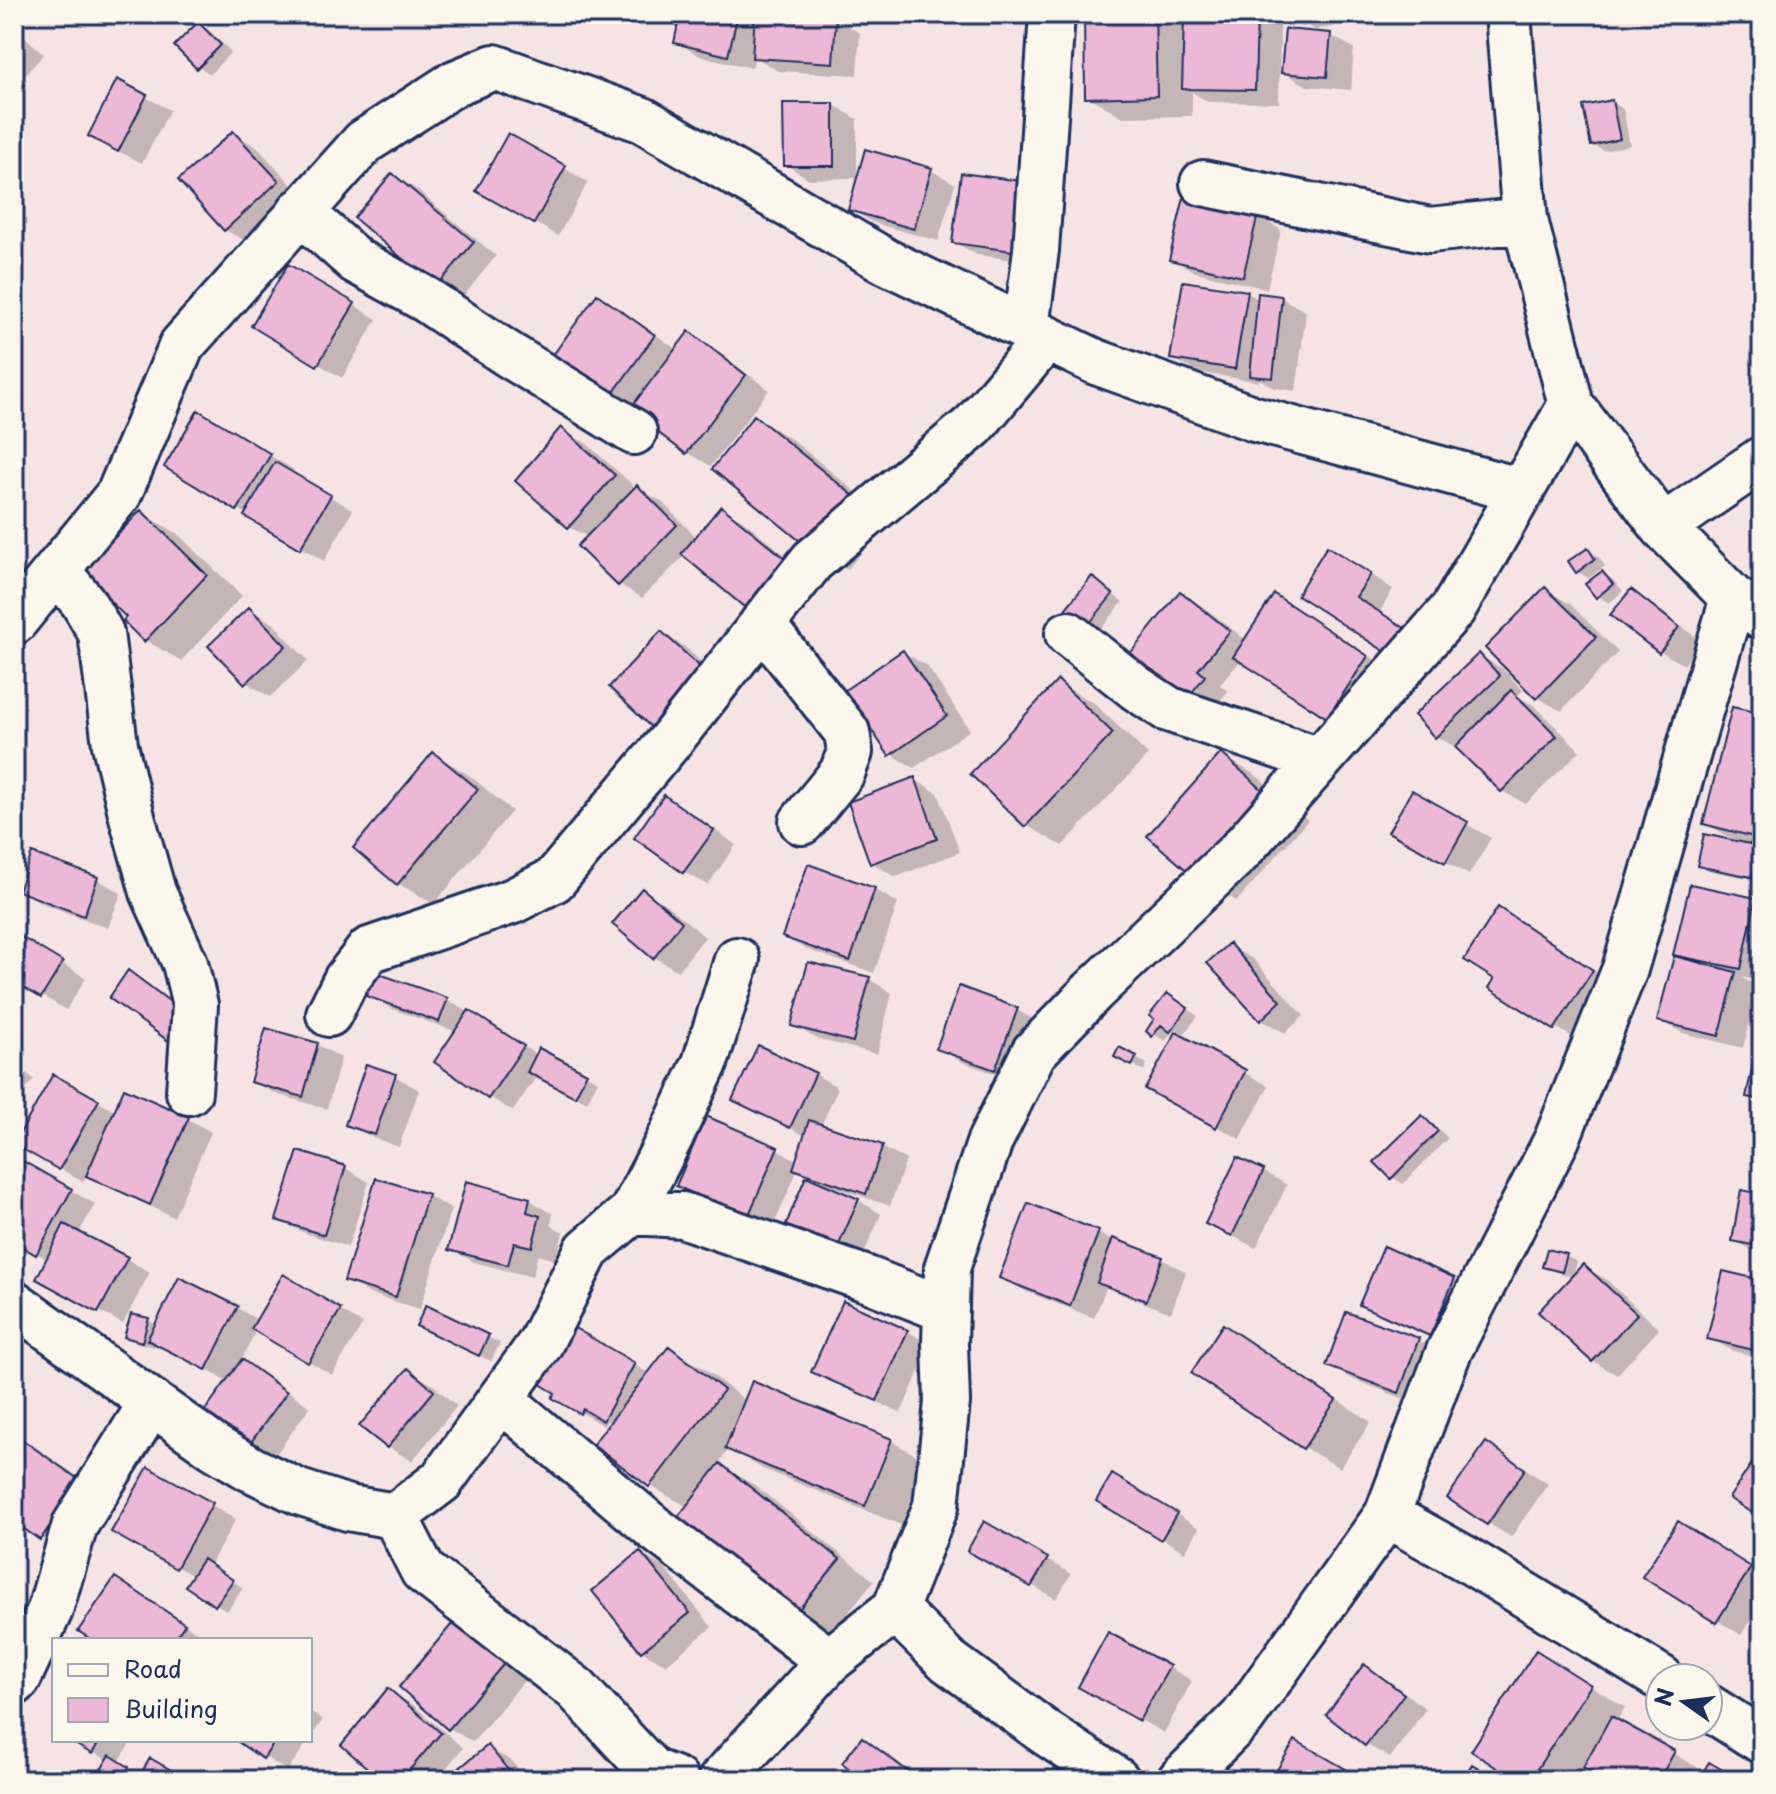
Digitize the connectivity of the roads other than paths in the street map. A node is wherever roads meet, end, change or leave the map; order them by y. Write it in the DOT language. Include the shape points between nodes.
graph roads {
  1 [pos="1052,14"];
  2 [pos="1508,14"];
  3 [pos="1203,183"];
  4 [pos="300,211"];
  5 [pos="1525,220"];
  6 [pos="1036,334"];
  7 [pos="1571,405"];
  8 [pos="634,432"];
  9 [pos="1762,459"];
  10 [pos="1522,491"];
  11 [pos="1663,527"];
  12 [pos="57,570"];
  13 [pos="1747,607"];
  14 [pos="14,622"];
  15 [pos="762,624"];
  16 [pos="1068,634"];
  17 [pos="1320,760"];
  18 [pos="802,822"];
  19 [pos="737,960"];
  20 [pos="329,1014"];
  21 [pos="189,1092"];
  22 [pos="632,1212"];
  23 [pos="14,1303"];
  24 [pos="946,1310"];
  25 [pos="501,1399"];
  26 [pos="152,1402"];
  27 [pos="1387,1515"];
  28 [pos="395,1516"];
  29 [pos="895,1609"];
  30 [pos="829,1661"];
  31 [pos="1644,1668"];
  32 [pos="14,1683"];
  33 [pos="1724,1715"];
  34 [pos="1760,1734"];
  35 [pos="676,1780"];
  36 [pos="721,1780"];
  37 [pos="1117,1780"];
  38 [pos="1180,1780"];
  1 -- 6 [label="street" via="1036,250"];
  2 -- 5 [label="street"];
  3 -- 5 [label="street" via="1430,230"];
  4 -- 6 [label="street" via="364,142 455,83 494,67 643,120 887,262"];
  4 -- 8 [label="street" via="356,261"];
  4 -- 12 [label="street" via="182,345 119,494"];
  5 -- 7 [label="street"];
  6 -- 10 [label="street" via="1096,362 1255,419"];
  6 -- 15 [label="street" via="974,425 812,561"];
  7 -- 10 [label="street"];
  7 -- 11 [label="street"];
  9 -- 11 [label="street"];
  10 -- 17 [label="street" via="1453,609"];
  11 -- 13 [label="street"];
  12 -- 14 [label="street"];
  12 -- 21 [label="street" via="101,633 115,745 132,817 153,892 185,963 195,1005"];
  13 -- 27 [label="street" via="1625,969 1557,1139 1449,1351"];
  15 -- 18 [label="street" via="847,732 850,752 842,773"];
  15 -- 20 [label="street" via="554,880 513,901 369,950"];
  16 -- 17 [label="street" via="1168,709"];
  17 -- 24 [label="street" via="1239,852 1034,1052 990,1141 947,1268"];
  19 -- 22 [label="street" via="705,1063"];
  22 -- 24 [label="street" via="682,1215"];
  22 -- 25 [label="street" via="587,1250 540,1344"];
  23 -- 26 [label="street"];
  24 -- 29 [label="street" via="947,1402 936,1506"];
  25 -- 28 [label="street" via="441,1481"];
  25 -- 30 [label="street" via="654,1528"];
  26 -- 28 [label="street" via="214,1447 299,1492"];
  26 -- 32 [label="street" via="75,1525 50,1610"];
  27 -- 31 [label="street"];
  27 -- 38 [label="street" via="1243,1717"];
  28 -- 35 [label="street" via="423,1571 576,1689 652,1771"];
  29 -- 30 [label="street"];
  29 -- 37 [label="street" via="948,1661"];
  30 -- 36 [label="street"];
  33 -- 34 [label="street"];
}
